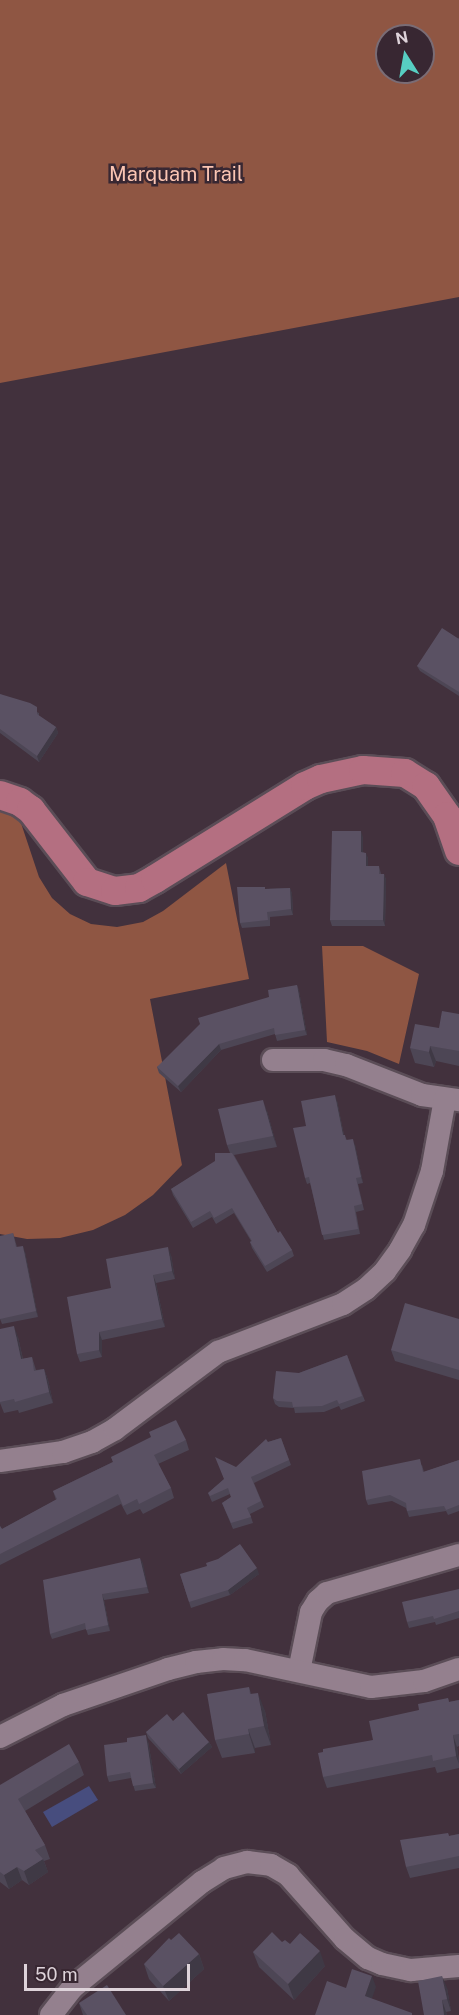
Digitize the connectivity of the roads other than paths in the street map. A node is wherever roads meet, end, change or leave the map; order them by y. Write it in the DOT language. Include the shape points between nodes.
graph roads {
  1 [pos="0,795"];
  2 [pos="459,850"];
  3 [pos="273,1060"];
  4 [pos="452,1100"];
  5 [pos="0,1461"];
  6 [pos="459,1555"];
  7 [pos="459,1669"];
  8 [pos="299,1671"];
  9 [pos="0,1737"];
  10 [pos="459,1966"];
  11 [pos="51,2015"];
  1 -- 2 [label="main road" via="31,810 87,882 115,891 139,888 313,782 363,770 405,773 426,786 447,816"];
  3 -- 4 [label="street" via="324,1060 422,1095"];
  4 -- 5 [label="street" via="414,1225 385,1271 366,1289 343,1304 218,1352 92,1442 63,1452"];
  6 -- 8 [label="street" via="327,1593 311,1612"];
  7 -- 8 [label="street" via="424,1681 384,1688 358,1686"];
  8 -- 9 [label="street" via="245,1660 196,1662 63,1706"];
  10 -- 11 [label="street" via="411,1970 368,1958 345,1939 288,1875 271,1865 247,1862 224,1868 202,1882 72,1988"];
}
